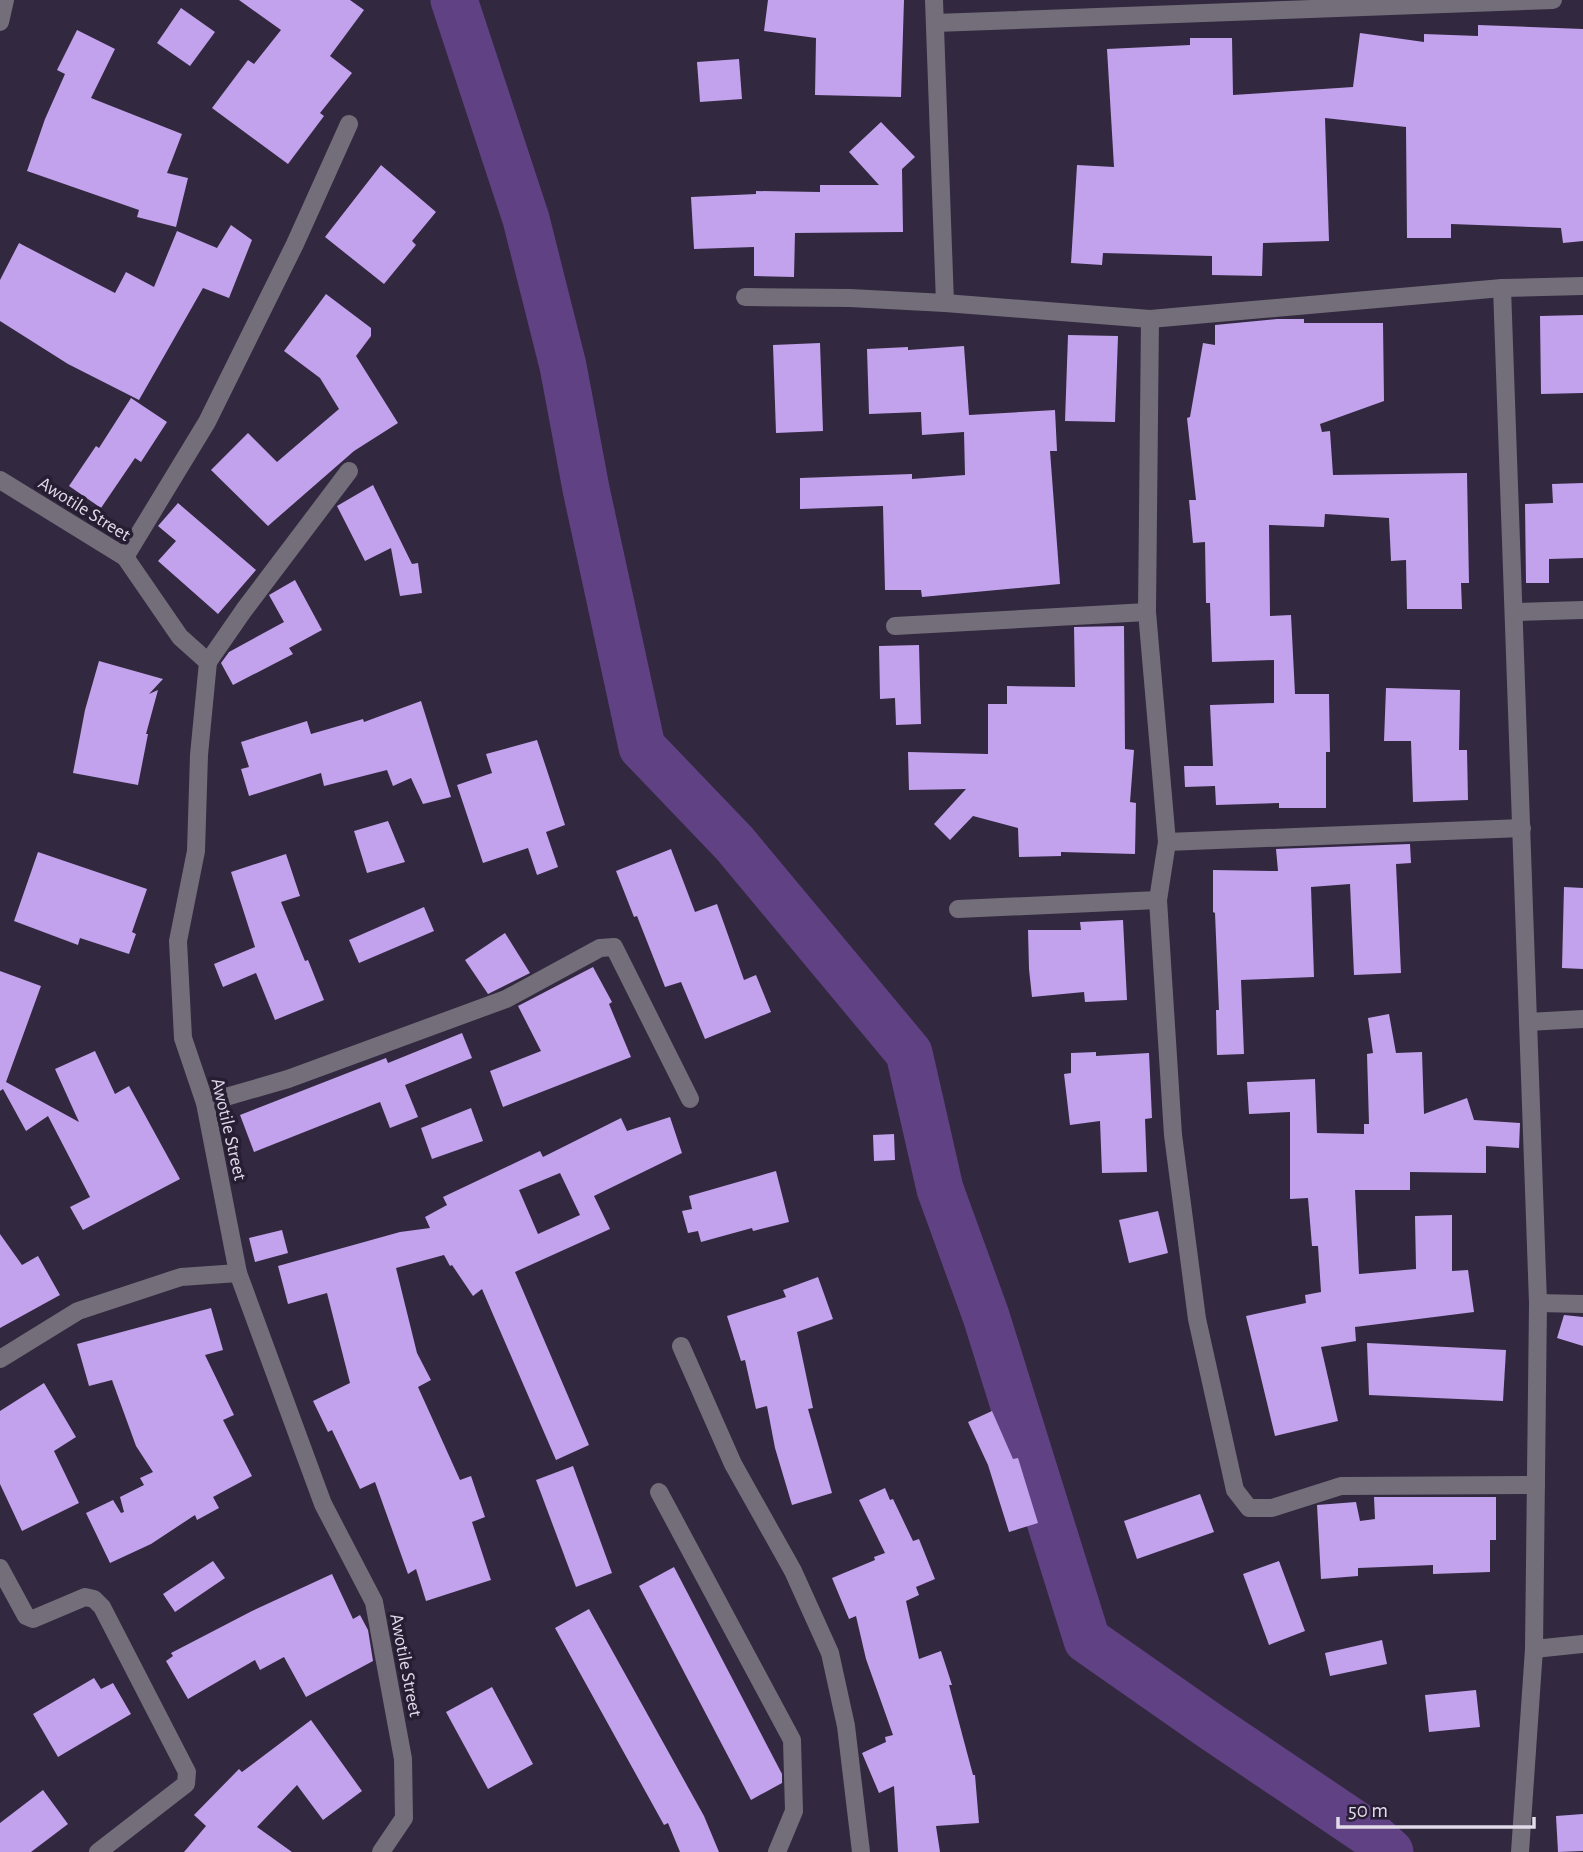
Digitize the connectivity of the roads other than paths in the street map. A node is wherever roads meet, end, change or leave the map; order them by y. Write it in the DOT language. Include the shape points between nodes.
graph roads {
  1 [pos="5,0"];
  2 [pos="934,0"];
  3 [pos="1553,0"];
  4 [pos="0,22"];
  5 [pos="935,23"];
  6 [pos="349,124"];
  7 [pos="1583,286"];
  8 [pos="1502,288"];
  9 [pos="745,297"];
  10 [pos="945,303"];
  11 [pos="1150,319"];
  12 [pos="349,471"];
  13 [pos="0,480"];
  14 [pos="125,557"];
  15 [pos="1583,610"];
  16 [pos="1147,612"];
  17 [pos="1515,612"];
  18 [pos="895,626"];
  19 [pos="208,662"];
  20 [pos="1522,828"];
  21 [pos="1167,842"];
  22 [pos="1158,900"];
  23 [pos="958,909"];
  24 [pos="1583,1019"];
  25 [pos="1528,1022"];
  26 [pos="690,1099"];
  27 [pos="205,1103"];
  28 [pos="238,1273"];
  29 [pos="1538,1303"];
  30 [pos="1583,1304"];
  31 [pos="681,1346"];
  32 [pos="0,1359"];
  33 [pos="1536,1485"];
  34 [pos="659,1492"];
  35 [pos="0,1567"];
  36 [pos="1583,1644"];
  37 [pos="1534,1649"];
  38 [pos="98,1852"];
  39 [pos="381,1852"];
  40 [pos="777,1852"];
  41 [pos="861,1852"];
  42 [pos="1520,1852"];
  1 -- 4 [label="street"];
  2 -- 5 [label="street"];
  3 -- 5 [label="street"];
  5 -- 10 [label="street"];
  6 -- 14 [label="street" via="206,422"];
  7 -- 8 [label="street"];
  8 -- 11 [label="street"];
  8 -- 17 [label="street"];
  9 -- 10 [label="street"];
  10 -- 11 [label="street"];
  11 -- 16 [label="street"];
  12 -- 19 [label="street"];
  13 -- 14 [label="street, Awotile Street"];
  14 -- 19 [label="street, Awotile Street" via="180,637"];
  15 -- 17 [label="street"];
  16 -- 18 [label="street"];
  16 -- 21 [label="street"];
  17 -- 20 [label="street"];
  19 -- 27 [label="street, Awotile Street" via="196,851 178,941 183,1038"];
  20 -- 21 [label="street"];
  20 -- 25 [label="street"];
  21 -- 22 [label="street"];
  22 -- 23 [label="street"];
  22 -- 33 [label="street" via="1173,1135 1197,1320 1235,1490 1249,1507 1272,1508 1341,1486"];
  24 -- 25 [label="street"];
  25 -- 29 [label="street"];
  26 -- 27 [label="street" via="614,947 600,948 506,999 288,1079"];
  27 -- 28 [label="street, Awotile Street"];
  28 -- 32 [label="street" via="181,1278 78,1311"];
  28 -- 39 [label="street, Awotile Street" via="323,1504 374,1601 404,1759 404,1818"];
  29 -- 30 [label="street"];
  29 -- 33 [label="street"];
  31 -- 41 [label="street" via="733,1464 793,1571 830,1653 846,1726"];
  33 -- 37 [label="street"];
  34 -- 40 [label="street" via="792,1740 794,1811"];
  35 -- 38 [label="street" via="26,1615 33,1619 85,1597 102,1606 187,1772 186,1784"];
  36 -- 37 [label="street"];
  37 -- 42 [label="street"];
}
